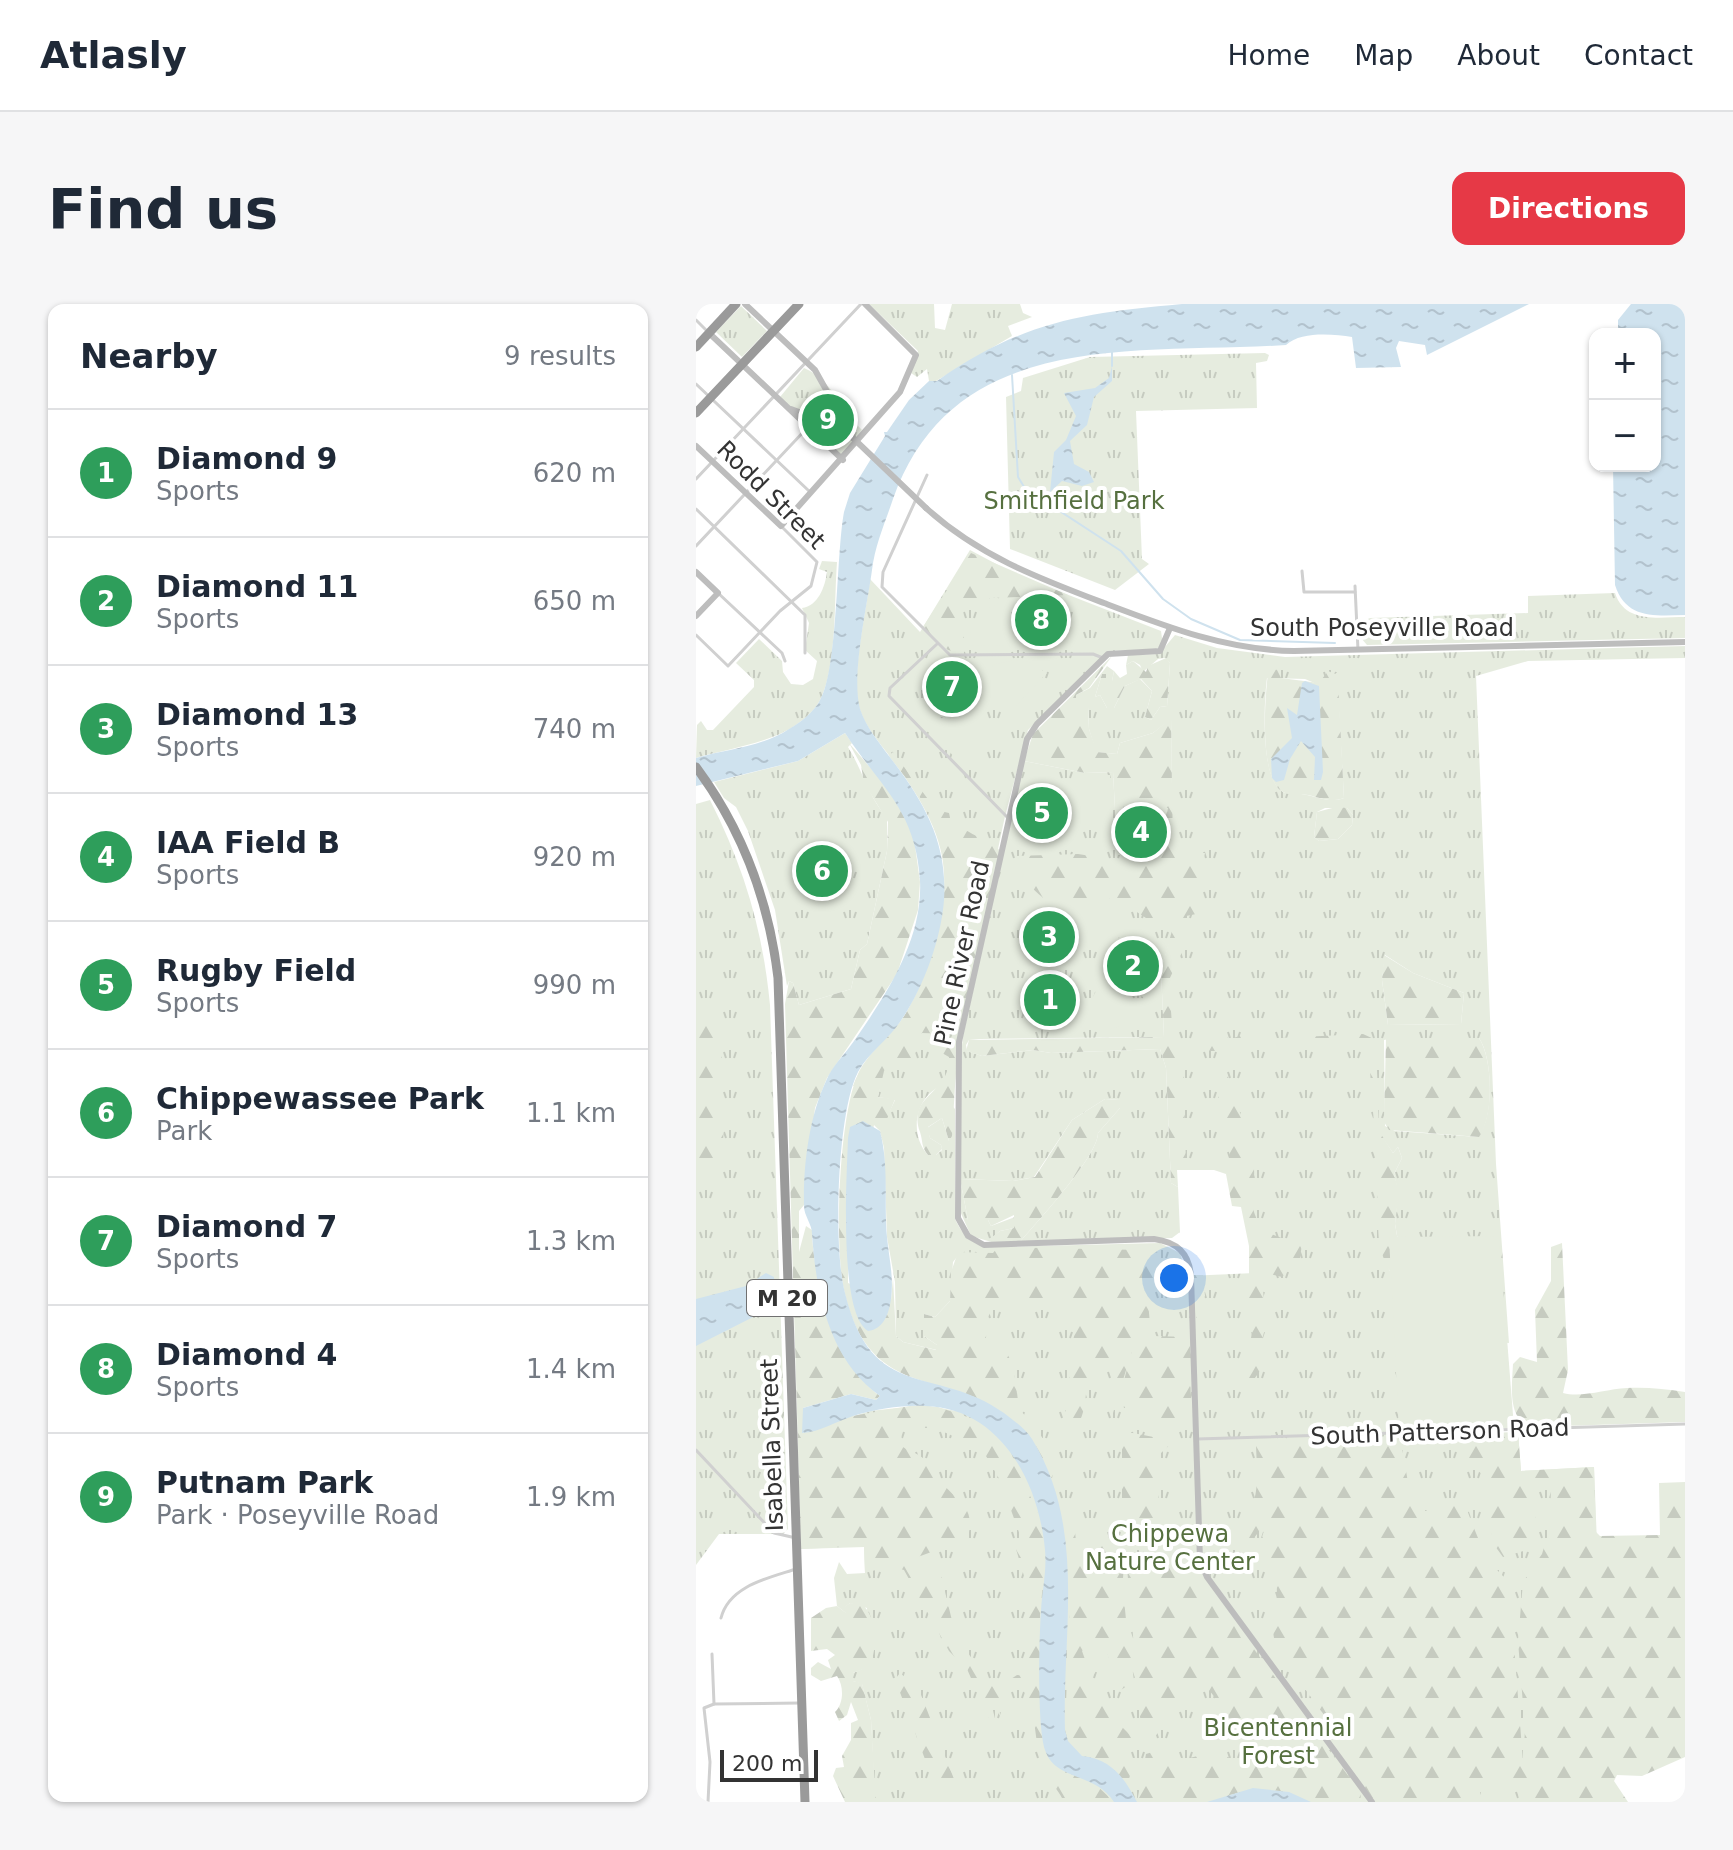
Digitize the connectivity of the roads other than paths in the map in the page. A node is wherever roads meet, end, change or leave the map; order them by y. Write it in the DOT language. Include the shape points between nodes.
graph roads {
  1 [pos="736,304"];
  2 [pos="745,304"];
  3 [pos="799,304"];
  4 [pos="863,304"];
  5 [pos="696,320"];
  6 [pos="773,331"];
  7 [pos="709,333"];
  8 [pos="696,347"];
  9 [pos="807,363"];
  10 [pos="742,364"];
  11 [pos="696,384"];
  12 [pos="775,395"];
  13 [pos="710,398"];
  14 [pos="788,408"];
  15 [pos="696,413"];
  16 [pos="808,427"];
  17 [pos="743,429"];
  18 [pos="853,438"];
  19 [pos="696,446"];
  20 [pos="776,460"];
  21 [pos="843,460"];
  22 [pos="712,462"];
  23 [pos="927,475"];
  24 [pos="696,479"];
  25 [pos="746,493"];
  26 [pos="812,493"];
  27 [pos="696,509"];
  28 [pos="714,526"];
  29 [pos="781,526"];
  30 [pos="696,546"];
  31 [pos="1302,571"];
  32 [pos="696,572"];
  33 [pos="718,593"];
  34 [pos="792,600"];
  35 [pos="696,616"];
  36 [pos="1170,628"];
  37 [pos="759,632"];
  38 [pos="696,635"];
  39 [pos="1685,642"];
  40 [pos="937,644"];
  41 [pos="1358,650"];
  42 [pos="805,653"];
  43 [pos="1103,658"];
  44 [pos="785,661"];
  45 [pos="696,767"];
  46 [pos="696,775"];
  47 [pos="716,800"];
  48 [pos="1009,818"];
  49 [pos="1685,1424"];
  50 [pos="1195,1439"];
  51 [pos="696,1450"];
  52 [pos="796,1538"];
  53 [pos="796,1569"];
  54 [pos="721,1618"];
  55 [pos="712,1654"];
  56 [pos="801,1703"];
  57 [pos="714,1704"];
  58 [pos="708,1802"];
  59 [pos="805,1802"];
  60 [pos="1372,1802"];
  1 -- 7 [label="highway"];
  2 -- 6 [label="street"];
  3 -- 6 [label="highway"];
  4 -- 9 [label="street"];
  4 -- 21 [label="street" via="916,353 900,392"];
  5 -- 7 [label="street"];
  6 -- 9 [label="street"];
  6 -- 10 [label="highway"];
  7 -- 8 [label="highway"];
  7 -- 10 [label="street"];
  9 -- 12 [label="street"];
  9 -- 18 [label="street"];
  10 -- 12 [label="street"];
  10 -- 13 [label="highway"];
  11 -- 13 [label="street"];
  12 -- 14 [label="street"];
  12 -- 17 [label="street"];
  13 -- 15 [label="highway"];
  13 -- 17 [label="street"];
  14 -- 16 [label="street"];
  14 -- 18 [label="street"];
  16 -- 20 [label="street"];
  16 -- 21 [label="street"];
  17 -- 20 [label="street"];
  17 -- 22 [label="street"];
  18 -- 36 [label="street, South Poseyville Road, bridge" via="951,531 993,558"];
  19 -- 22 [label="street, Rodd Street"];
  20 -- 25 [label="street"];
  20 -- 26 [label="street"];
  21 -- 26 [label="street"];
  22 -- 24 [label="street"];
  22 -- 25 [label="street, Rodd Street"];
  23 -- 40 [label="street" via="883,572 882,587"];
  25 -- 28 [label="street"];
  25 -- 29 [label="street, Rodd Street"];
  26 -- 29 [label="street"];
  27 -- 28 [label="street"];
  28 -- 30 [label="street"];
  28 -- 34 [label="street"];
  29 -- 34 [label="street, Rodd Street" via="817,562 811,586"];
  31 -- 41 [label="street" via="1304,592 1355,589"];
  32 -- 33 [label="street"];
  33 -- 35 [label="street"];
  33 -- 37 [label="street"];
  34 -- 37 [label="street"];
  34 -- 42 [label="street" via="805,615"];
  36 -- 41 [label="street, South Poseyville Road" via="1254,649"];
  36 -- 43 [label="street" via="1160,651"];
  37 -- 38 [label="street" via="728,666"];
  37 -- 44 [label="street"];
  39 -- 41 [label="street, South Poseyville Road"];
  40 -- 43 [label="street" via="953,656"];
  40 -- 48 [label="street" via="890,688 889,696"];
  43 -- 48 [label="street, Pine River Road" via="1029,734"];
  45 -- 47 [label="highway, M 20"];
  46 -- 47 [label="highway, M 20"];
  47 -- 52 [label="highway, Isabella Street / M 20" via="742,858 764,928 772,978"];
  48 -- 50 [label="street, Pine River Road" via="959,1042 960,1225 984,1245 1154,1239 1175,1245 1188,1260"];
  49 -- 50 [label="street, South Patterson Road"];
  50 -- 60 [label="street" via="1196,1539 1203,1569"];
  51 -- 52 [label="street" via="774,1533"];
  52 -- 53 [label="highway, Isabella Street / M 20"];
  53 -- 54 [label="street" via="737,1592 726,1602"];
  53 -- 56 [label="highway, Isabella Street / M 20"];
  55 -- 57 [label="street"];
  56 -- 57 [label="street"];
  56 -- 59 [label="highway, Isabella Street / M 20"];
  57 -- 58 [label="street" via="703,1712 710,1762"];
}
